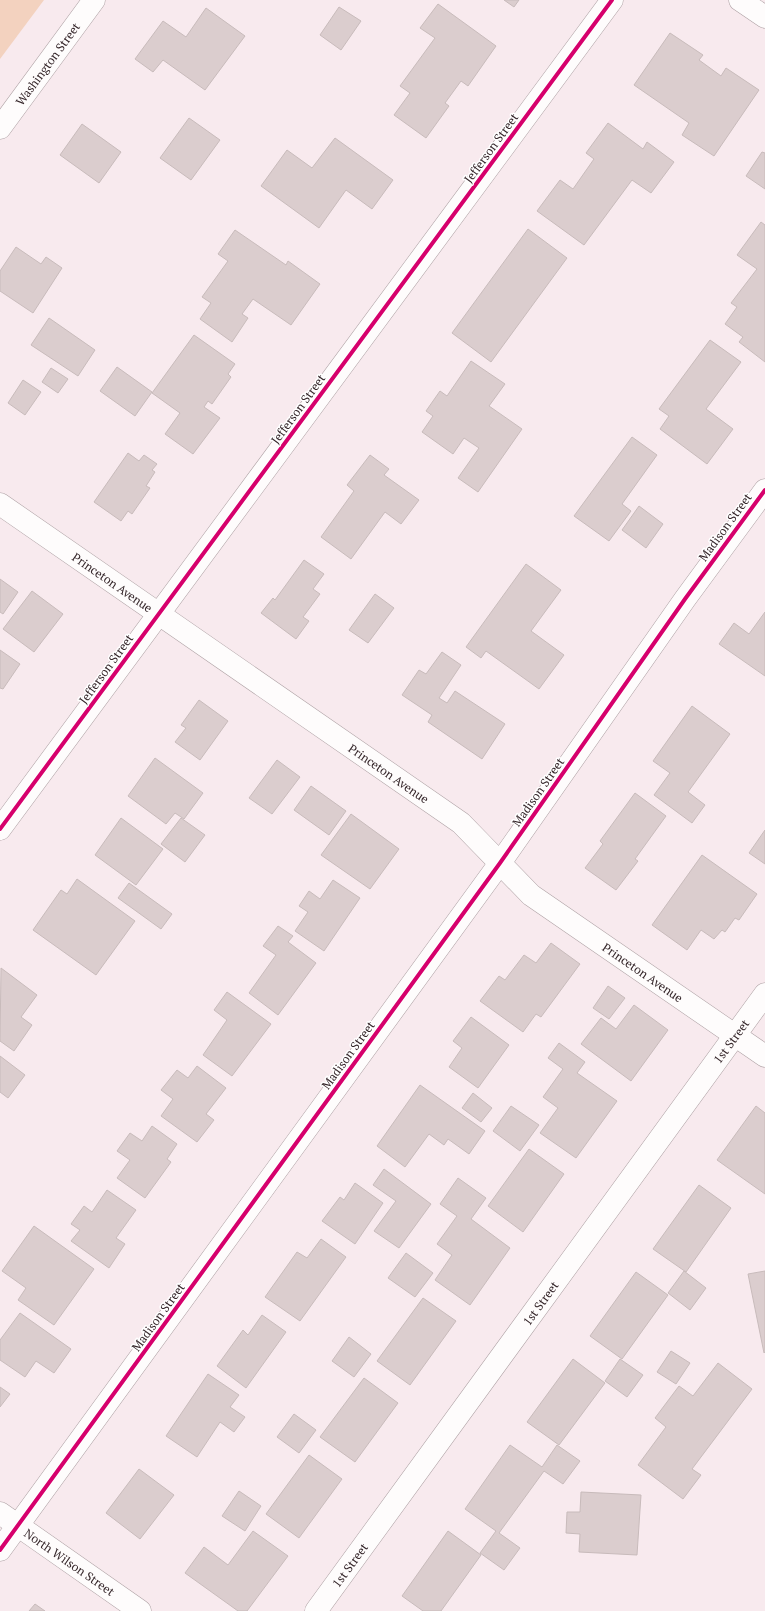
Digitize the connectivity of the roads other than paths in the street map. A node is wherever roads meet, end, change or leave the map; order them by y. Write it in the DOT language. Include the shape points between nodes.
graph roads {
  1 [pos="94,0"];
  2 [pos="612,0"];
  3 [pos="740,0"];
  4 [pos="765,17"];
  5 [pos="0,128"];
  6 [pos="765,490"];
  7 [pos="0,504"];
  8 [pos="159,614"];
  9 [pos="0,829"];
  10 [pos="500,863"];
  11 [pos="765,994"];
  12 [pos="735,1036"];
  13 [pos="765,1056"];
  14 [pos="0,1513"];
  15 [pos="18,1525"];
  16 [pos="0,1550"];
  17 [pos="140,1611"];
  18 [pos="316,1611"];
  1 -- 5 [label="street, Washington Street"];
  2 -- 8 [label="street, Jefferson Street"];
  3 -- 4 [label="street"];
  6 -- 10 [label="street, Madison Street" via="685,599"];
  7 -- 8 [label="street, Princeton Avenue"];
  8 -- 9 [label="street, Jefferson Street"];
  8 -- 10 [label="street, Princeton Avenue" via="461,823"];
  10 -- 12 [label="street, Princeton Avenue" via="531,895"];
  10 -- 15 [label="street, Madison Street"];
  11 -- 12 [label="street, 1st Street"];
  12 -- 13 [label="street, Princeton Avenue"];
  12 -- 18 [label="street, 1st Street"];
  14 -- 15 [label="street, North Wilson Street"];
  15 -- 16 [label="street, Madison Street"];
  15 -- 17 [label="street, North Wilson Street"];
}
